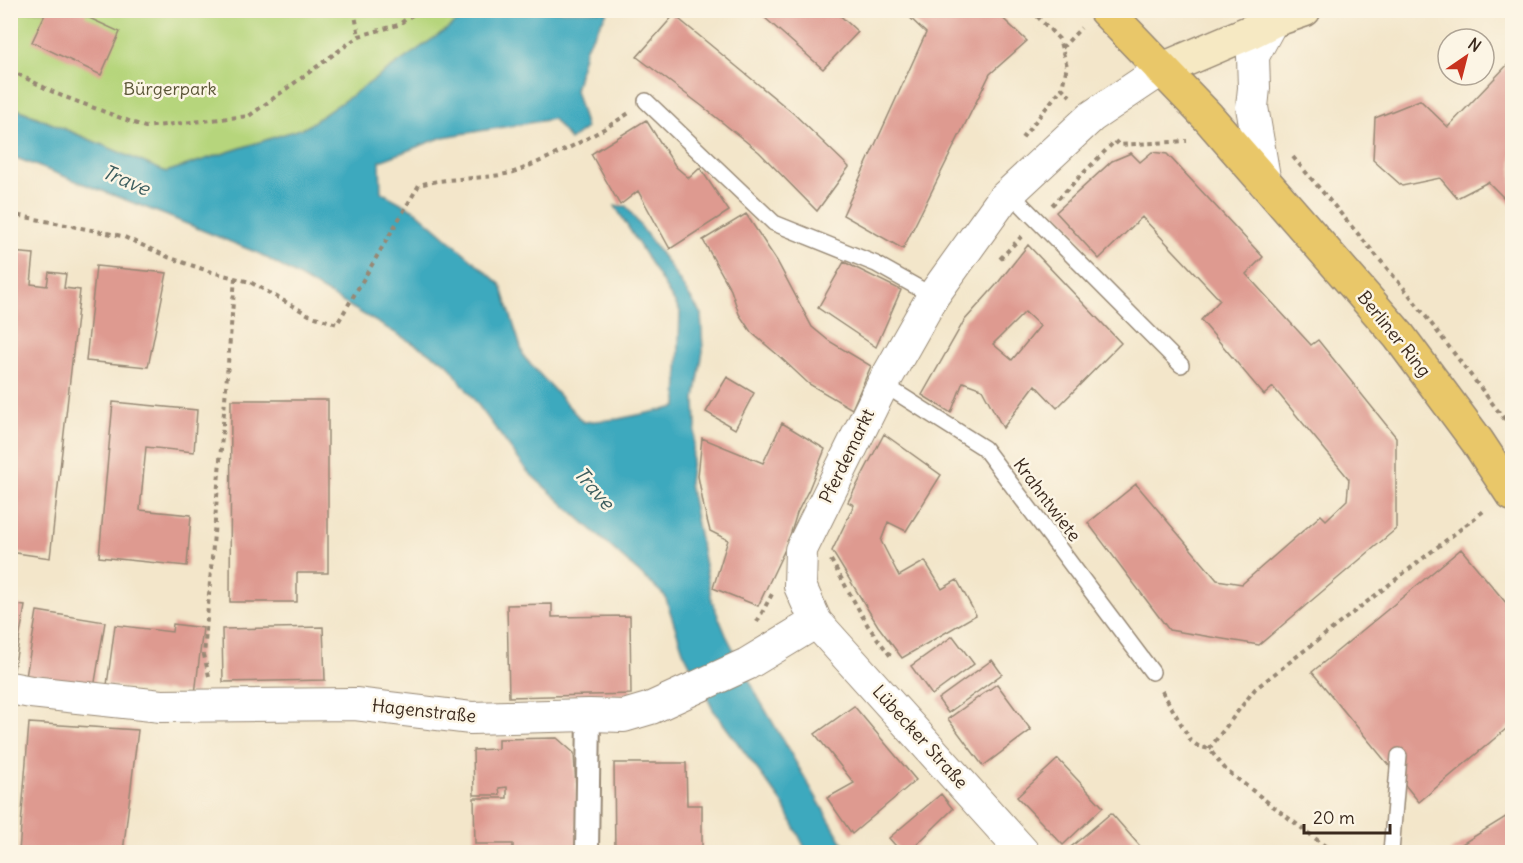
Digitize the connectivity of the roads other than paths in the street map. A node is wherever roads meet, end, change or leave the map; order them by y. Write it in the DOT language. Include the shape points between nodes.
graph roads {
  1 [pos="1105,10"];
  2 [pos="1304,10"];
  3 [pos="1272,21"];
  4 [pos="1161,70"];
  5 [pos="646,101"];
  6 [pos="1265,183"];
  7 [pos="1010,193"];
  8 [pos="933,296"];
  9 [pos="1181,365"];
  10 [pos="883,384"];
  11 [pos="1511,492"];
  12 [pos="816,622"];
  13 [pos="1152,672"];
  14 [pos="10,688"];
  15 [pos="589,715"];
  16 [pos="1399,756"];
  17 [pos="587,852"];
  18 [pos="1023,852"];
  19 [pos="1391,852"];
  1 -- 4 [label="main road, Berliner Ring"];
  2 -- 3 [label="main road"];
  3 -- 4 [label="main road"];
  3 -- 6 [label="street" via="1253,56 1252,107"];
  4 -- 6 [label="main road, Berliner Ring"];
  4 -- 7 [label="street, Pferdemarkt" via="1090,117"];
  5 -- 8 [label="lane" via="774,223 876,264"];
  6 -- 11 [label="main road, Berliner Ring" via="1399,336"];
  7 -- 8 [label="street, Pferdemarkt"];
  7 -- 9 [label="lane"];
  8 -- 10 [label="street, Pferdemarkt"];
  10 -- 12 [label="street, Pferdemarkt" via="801,550 800,586"];
  10 -- 13 [label="lane, Krahntwiete" via="984,448"];
  12 -- 15 [label="street, Hagenstraße" via="747,663 651,708 624,716"];
  12 -- 18 [label="street, Lübecker Straße"];
  14 -- 15 [label="street, Hagenstraße" via="161,706 355,704 471,718"];
  15 -- 17 [label="street"];
  16 -- 19 [label="lane"];
}
